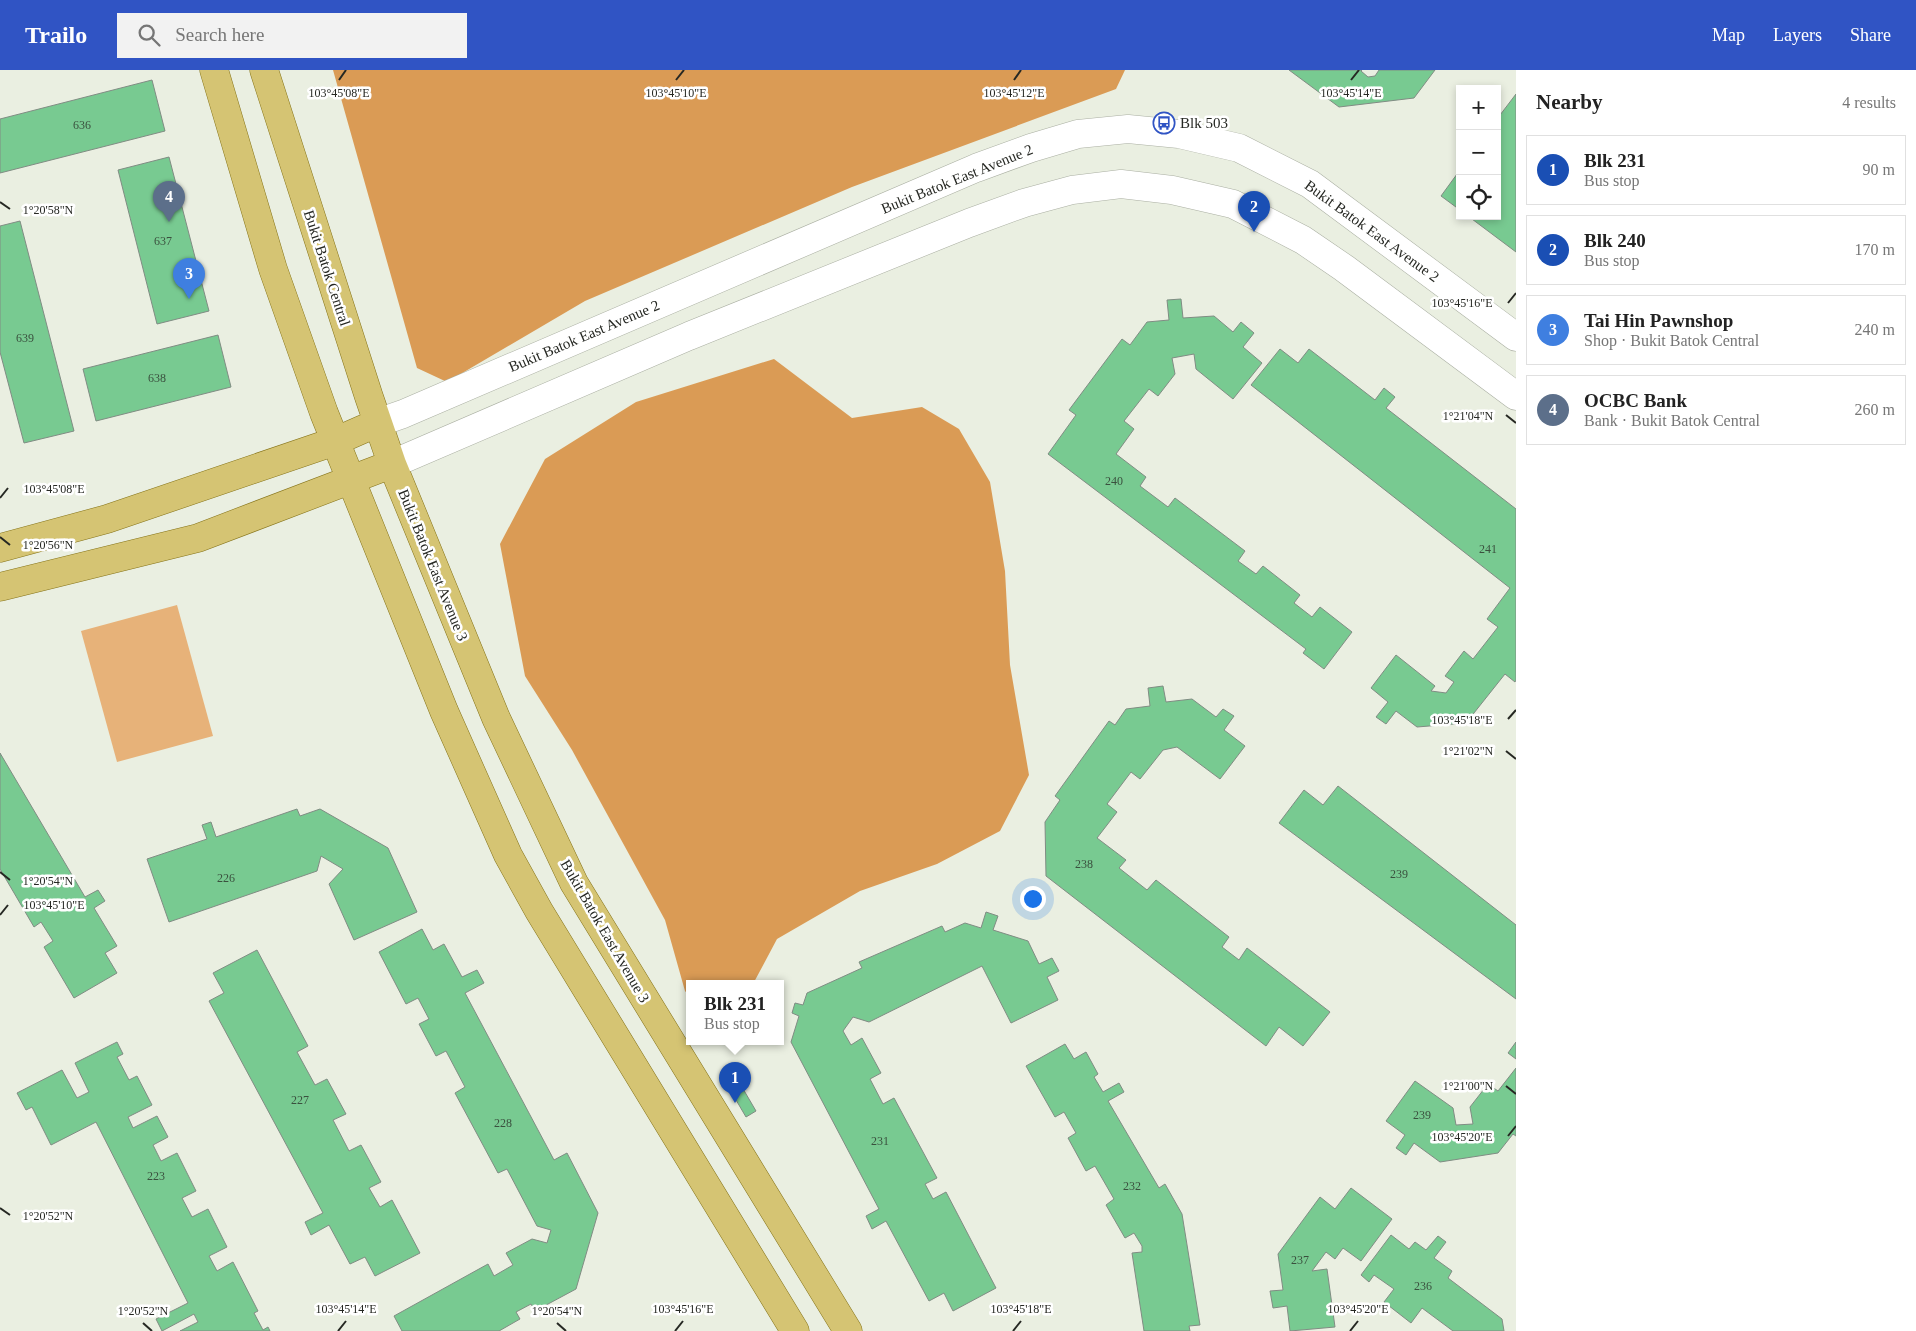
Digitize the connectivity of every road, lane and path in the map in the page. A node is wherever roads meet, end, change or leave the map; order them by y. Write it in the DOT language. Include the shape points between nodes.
graph roads {
  1 [pos="214,70"];
  2 [pos="264,70"];
  3 [pos="1516,337"];
  4 [pos="1516,396"];
  5 [pos="377,423"];
  6 [pos="336,441"];
  7 [pos="392,464"];
  8 [pos="352,480"];
  9 [pos="0,548"];
  10 [pos="0,587"];
  11 [pos="795,1331"];
  12 [pos="848,1331"];
  1 -- 6 [label="main road" via="273,268"];
  2 -- 5 [label="main road, Bukit Batok Central"];
  3 -- 5 [label="street, Bukit Batok East Avenue 2" via="1310,184 1239,148 1179,134 1128,129 1078,134 976,168"];
  4 -- 7 [label="street" via="1303,240 1233,204 1172,190 1121,184 1072,190 969,223 689,336"];
  5 -- 6 [label="main road"];
  5 -- 7 [label="main road, Bukit Batok East Avenue 3"];
  6 -- 8 [label="main road"];
  6 -- 9 [label="main road" via="107,519"];
  7 -- 8 [label="main road"];
  7 -- 12 [label="main road, Bukit Batok East Avenue 3" via="496,718 574,883"];
  8 -- 10 [label="main road" via="198,538"];
  8 -- 11 [label="main road" via="444,711 508,855"];
}
